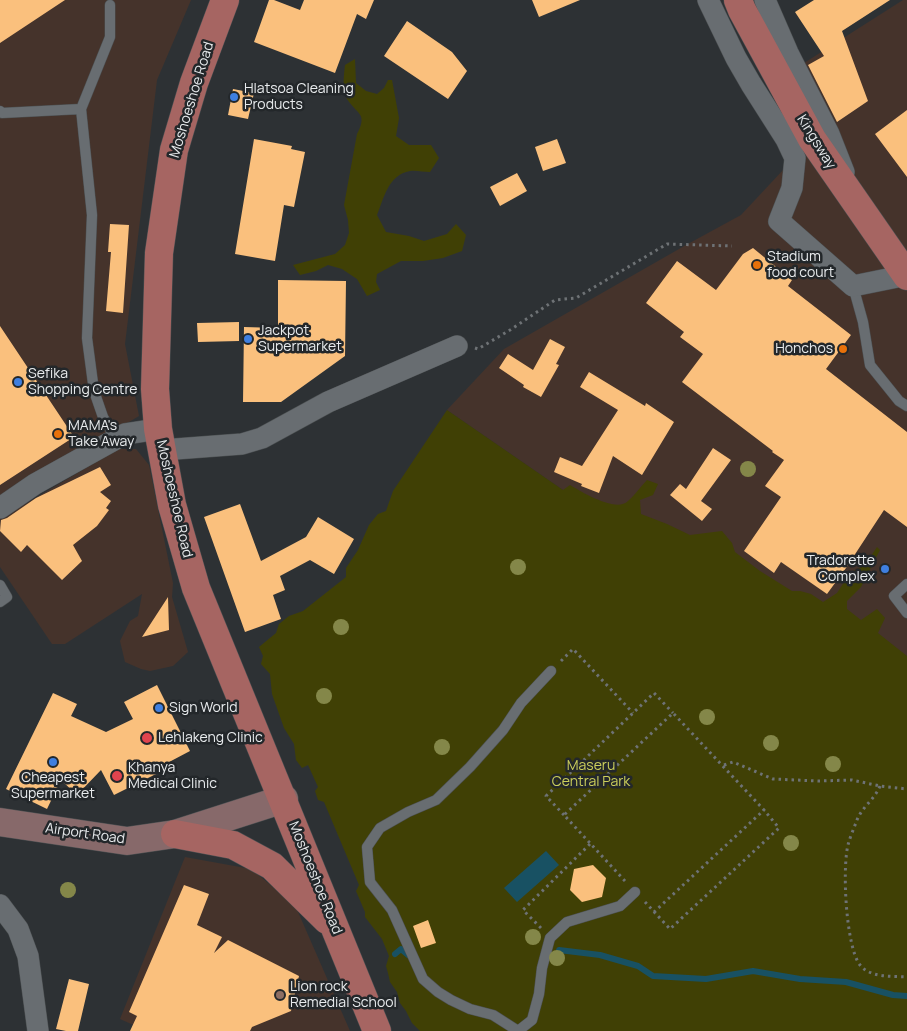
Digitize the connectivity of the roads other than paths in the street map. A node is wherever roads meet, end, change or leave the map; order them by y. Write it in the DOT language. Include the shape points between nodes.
graph roads {
  1 [pos="225,0"];
  2 [pos="708,0"];
  3 [pos="738,0"];
  4 [pos="765,0"];
  5 [pos="110,5"];
  6 [pos="81,109"];
  7 [pos="0,111"];
  8 [pos="855,203"];
  9 [pos="907,275"];
  10 [pos="853,286"];
  11 [pos="457,346"];
  12 [pos="907,406"];
  13 [pos="116,439"];
  14 [pos="160,439"];
  15 [pos="0,508"];
  16 [pos="907,584"];
  17 [pos="0,585"];
  18 [pos="0,602"];
  19 [pos="907,613"];
  20 [pos="551,671"];
  21 [pos="284,800"];
  22 [pos="0,822"];
  23 [pos="175,834"];
  24 [pos="635,892"];
  25 [pos="0,905"];
  26 [pos="336,928"];
  27 [pos="38,1031"];
  28 [pos="377,1031"];
  29 [pos="518,1031"];
  1 -- 14 [label="main road, Moshoeshoe Road" via="194,83 174,150 159,253 155,388"];
  2 -- 10 [label="street" via="740,64 795,158 792,188 779,221"];
  3 -- 8 [label="main road, Kingsway" via="812,139"];
  4 -- 8 [label="street" via="829,134"];
  5 -- 6 [label="lane" via="110,37"];
  6 -- 7 [label="lane"];
  6 -- 13 [label="lane" via="92,216 87,338 94,391 103,417"];
  8 -- 9 [label="main road, Kingsway"];
  9 -- 10 [label="street"];
  10 -- 12 [label="lane" via="864,322 870,365"];
  11 -- 14 [label="street" via="328,402 262,438 242,444"];
  13 -- 14 [label="street" via="125,434"];
  13 -- 15 [label="street"];
  14 -- 21 [label="main road, Moshoeshoe Road" via="172,505 196,588"];
  16 -- 19 [label="lane" via="894,596"];
  17 -- 18 [label="lane" via="7,597"];
  20 -- 29 [label="lane" via="521,703 503,730 436,800 380,828 367,847 370,882 392,910 423,979 450,1000 470,1009 494,1014"];
  21 -- 23 [label="main road, Airport Road"];
  21 -- 26 [label="main road, Moshoeshoe Road"];
  22 -- 23 [label="main road, Airport Road" via="127,841"];
  23 -- 26 [label="main road" via="233,846 272,866"];
  24 -- 29 [label="lane" via="620,906 567,922 550,938 532,1020"];
  25 -- 27 [label="street" via="18,929 28,956"];
  26 -- 28 [label="main road, Moshoeshoe Road"];
}
